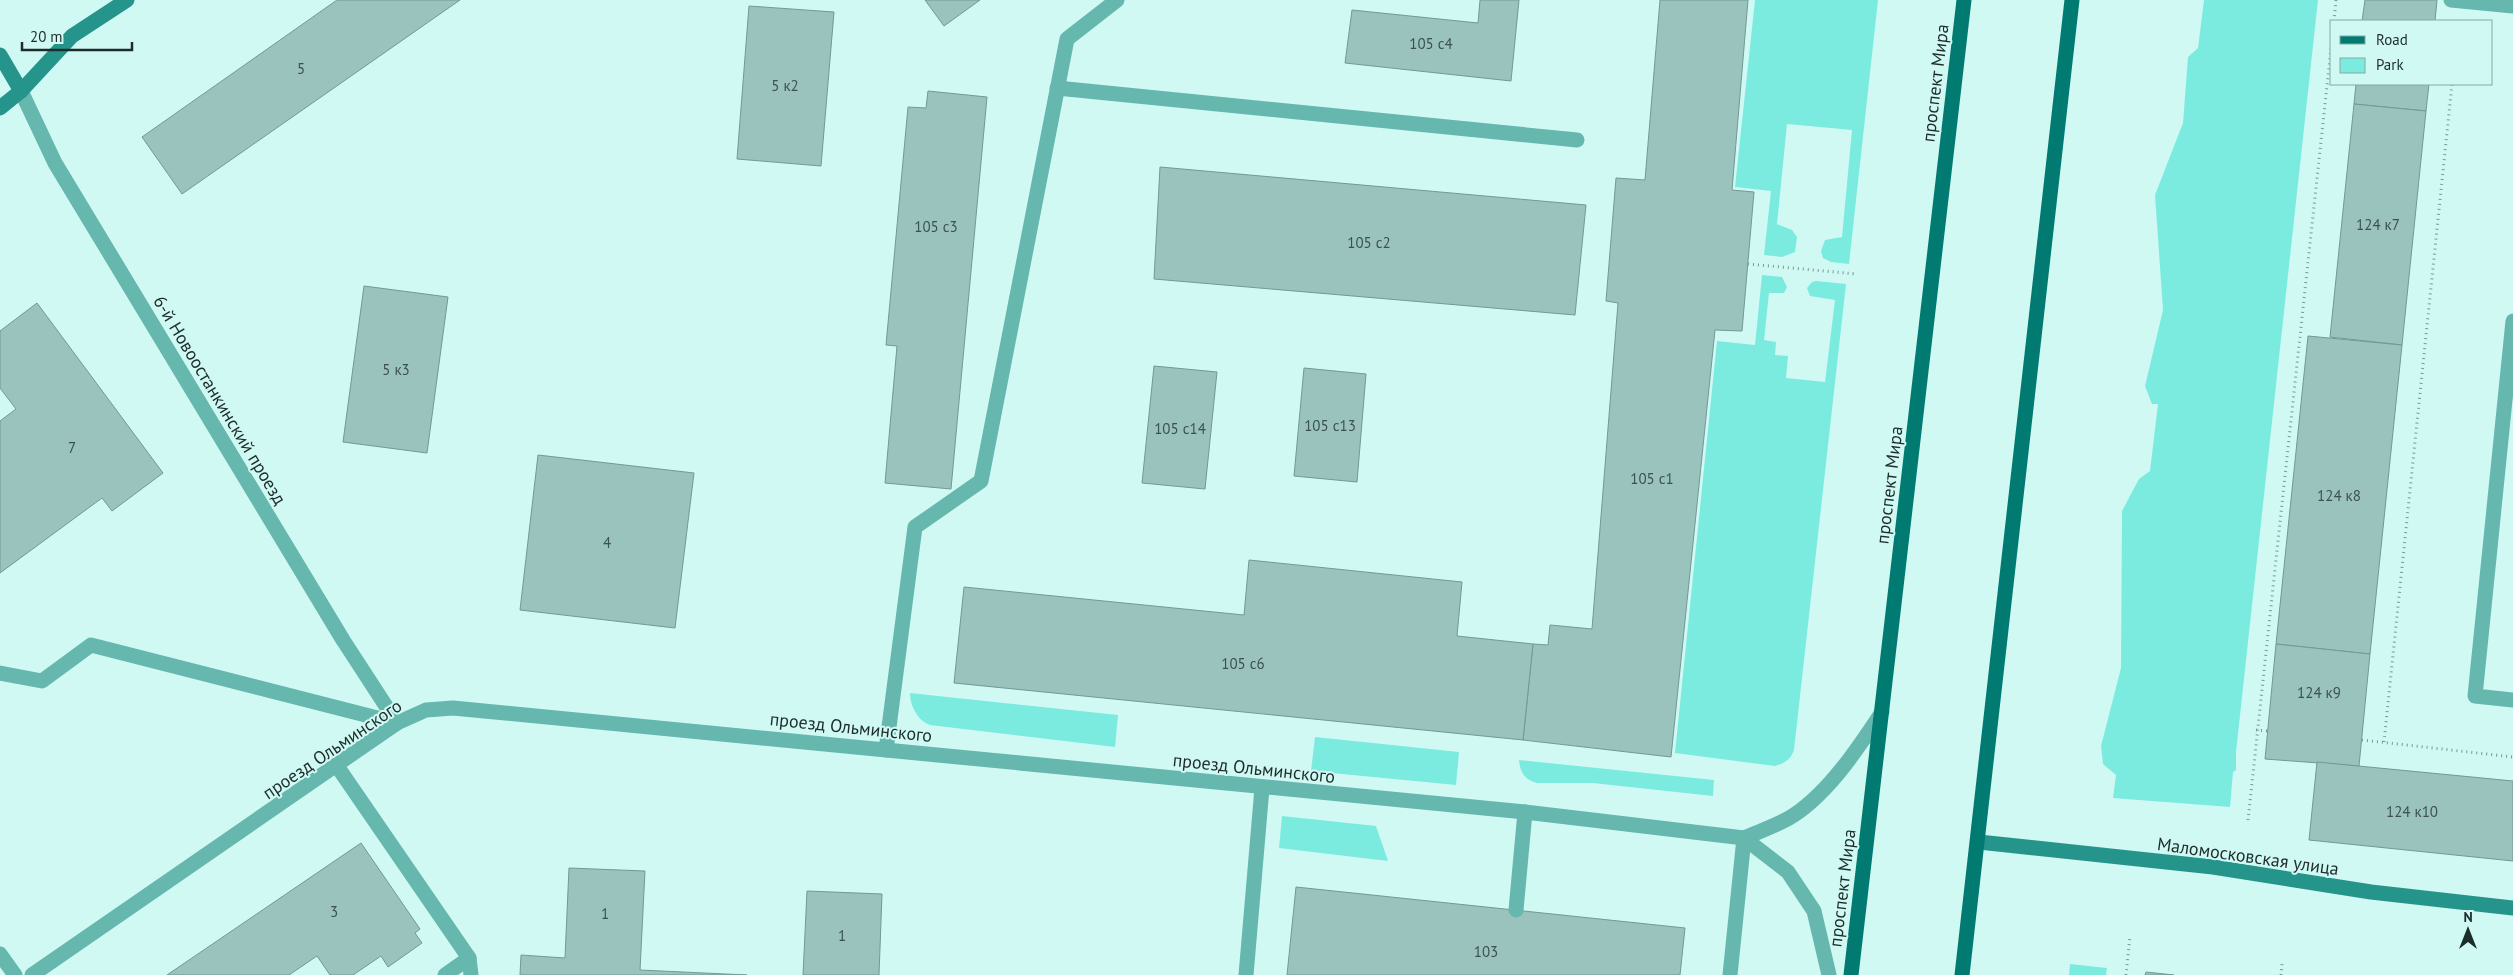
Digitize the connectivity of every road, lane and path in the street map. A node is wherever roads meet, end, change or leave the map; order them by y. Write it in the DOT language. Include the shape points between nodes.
graph roads {
  1 [pos="127,0"];
  2 [pos="1117,0"];
  3 [pos="1964,0"];
  4 [pos="2072,0"];
  5 [pos="2336,0"];
  6 [pos="2452,0"];
  7 [pos="2513,6"];
  8 [pos="2334,20"];
  9 [pos="0,55"];
  10 [pos="2330,57"];
  11 [pos="2452,85"];
  12 [pos="1057,88"];
  13 [pos="21,91"];
  14 [pos="0,108"];
  15 [pos="1577,140"];
  16 [pos="1748,264"];
  17 [pos="1858,274"];
  18 [pos="2513,321"];
  19 [pos="2511,367"];
  20 [pos="0,673"];
  21 [pos="2513,700"];
  22 [pos="1882,712"];
  23 [pos="397,723"];
  24 [pos="2256,730"];
  25 [pos="2268,731"];
  26 [pos="2362,740"];
  27 [pos="2384,742"];
  28 [pos="886,750"];
  29 [pos="2513,757"];
  30 [pos="337,766"];
  31 [pos="1262,788"];
  32 [pos="1525,812"];
  33 [pos="2248,820"];
  34 [pos="1744,838"];
  35 [pos="1978,842"];
  36 [pos="2513,908"];
  37 [pos="1516,910"];
  38 [pos="2130,936"];
  39 [pos="0,954"];
  40 [pos="469,958"];
  41 [pos="2282,964"];
  42 [pos="15,975"];
  43 [pos="32,975"];
  44 [pos="445,975"];
  45 [pos="471,975"];
  46 [pos="1246,975"];
  47 [pos="1730,975"];
  48 [pos="1829,975"];
  49 [pos="1851,975"];
  50 [pos="1962,975"];
  51 [pos="2126,975"];
  52 [pos="2281,975"];
  1 -- 13 [label="street" via="72,36"];
  2 -- 12 [label="street" via="1067,39"];
  3 -- 22 [label="main road, проспект Мира"];
  4 -- 35 [label="main road"];
  5 -- 8 [label="path"];
  6 -- 7 [label="street"];
  9 -- 13 [label="street"];
  10 -- 24 [label="path"];
  11 -- 27 [label="path"];
  12 -- 15 [label="street"];
  12 -- 28 [label="street" via="981,481 915,527"];
  13 -- 14 [label="street"];
  13 -- 23 [label="street, 6-й Новоостанкинский проезд" via="55,163"];
  16 -- 17 [label="path"];
  18 -- 19 [label="street"];
  19 -- 21 [label="street" via="2476,696"];
  20 -- 23 [label="street" via="42,681 91,645"];
  22 -- 34 [label="street" via="1856,752 1794,815"];
  22 -- 49 [label="main road, проспект Мира"];
  23 -- 28 [label="street, проезд Ольминского" via="426,710 472,709"];
  23 -- 30 [label="street, проезд Ольминского"];
  24 -- 25 [label="path"];
  24 -- 33 [label="path"];
  26 -- 27 [label="path"];
  27 -- 29 [label="path"];
  28 -- 31 [label="street, проезд Ольминского"];
  30 -- 40 [label="street"];
  30 -- 43 [label="street, проезд Ольминского"];
  31 -- 32 [label="street, проезд Ольминского"];
  31 -- 46 [label="street"];
  32 -- 34 [label="street, проезд Ольминского"];
  32 -- 37 [label="street"];
  34 -- 47 [label="street"];
  34 -- 48 [label="street" via="1788,872 1814,911"];
  35 -- 36 [label="street, Маломосковская улица" via="2213,867 2371,892"];
  35 -- 50 [label="main road"];
  38 -- 51 [label="path"];
  39 -- 42 [label="street"];
  40 -- 44 [label="street"];
  40 -- 45 [label="street"];
  41 -- 52 [label="path"];
}
